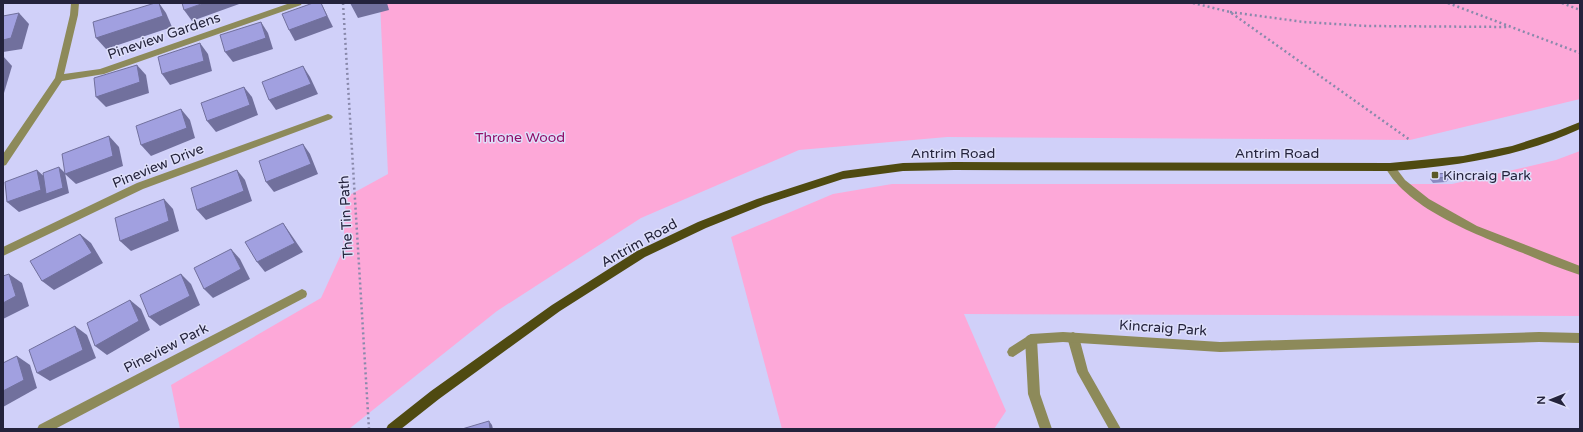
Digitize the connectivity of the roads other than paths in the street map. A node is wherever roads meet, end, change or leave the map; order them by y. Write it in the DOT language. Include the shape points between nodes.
graph roads {
  1 [pos="75,3"];
  2 [pos="298,3"];
  3 [pos="59,78"];
  4 [pos="328,117"];
  5 [pos="1580,125"];
  6 [pos="3,162"];
  7 [pos="1390,166"];
  8 [pos="3,252"];
  9 [pos="1580,272"];
  10 [pos="302,294"];
  11 [pos="1073,337"];
  12 [pos="1580,338"];
  13 [pos="1031,339"];
  14 [pos="1014,352"];
  15 [pos="43,429"];
  16 [pos="392,429"];
  17 [pos="1046,429"];
  18 [pos="1115,429"];
  1 -- 3 [label="street"];
  2 -- 3 [label="street, Pineview Gardens" via="102,72"];
  3 -- 6 [label="street"];
  4 -- 8 [label="street, Pineview Drive" via="140,186"];
  5 -- 7 [label="main road, Antrim Road" via="1527,145 1478,157 1431,164"];
  7 -- 9 [label="street" via="1402,183 1426,202 1473,229"];
  7 -- 16 [label="main road, Antrim Road" via="954,166 902,168 842,175 760,202 702,225 641,254 556,308"];
  10 -- 15 [label="street, Pineview Park"];
  11 -- 12 [label="street, Kincraig Park" via="1220,347 1539,337"];
  11 -- 13 [label="street, Kincraig Park"];
  11 -- 18 [label="street" via="1083,372"];
  13 -- 14 [label="street"];
  13 -- 17 [label="street" via="1034,394"];
}
